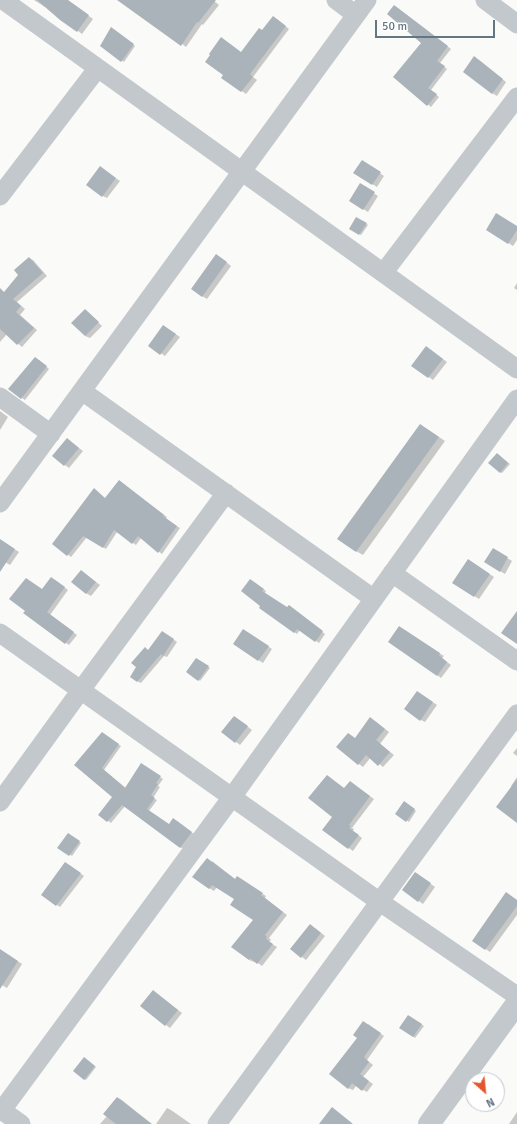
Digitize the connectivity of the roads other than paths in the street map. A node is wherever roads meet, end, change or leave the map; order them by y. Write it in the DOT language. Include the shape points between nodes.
graph roads {
  1 [pos="3,0"];
  2 [pos="336,0"];
  3 [pos="485,0"];
  4 [pos="362,7"];
  5 [pos="517,24"];
  6 [pos="97,69"];
  7 [pos="517,97"];
  8 [pos="242,172"];
  9 [pos="0,196"];
  10 [pos="384,272"];
  11 [pos="517,369"];
  12 [pos="82,391"];
  13 [pos="0,396"];
  14 [pos="517,399"];
  15 [pos="51,434"];
  16 [pos="226,494"];
  17 [pos="0,503"];
  18 [pos="392,573"];
  19 [pos="374,599"];
  20 [pos="0,633"];
  21 [pos="517,661"];
  22 [pos="81,690"];
  23 [pos="517,714"];
  24 [pos="232,797"];
  25 [pos="0,802"];
  26 [pos="380,902"];
  27 [pos="517,996"];
  28 [pos="517,1003"];
  29 [pos="1,1109"];
  30 [pos="21,1124"];
  31 [pos="217,1124"];
  32 [pos="429,1124"];
  1 -- 6 [label="street"];
  2 -- 4 [label="street"];
  3 -- 5 [label="street"];
  4 -- 8 [label="street"];
  6 -- 8 [label="street"];
  6 -- 9 [label="street"];
  7 -- 10 [label="street"];
  8 -- 10 [label="street"];
  8 -- 12 [label="street"];
  10 -- 11 [label="street"];
  12 -- 15 [label="street"];
  12 -- 16 [label="street"];
  13 -- 15 [label="street"];
  14 -- 18 [label="street"];
  15 -- 17 [label="street"];
  16 -- 19 [label="street"];
  16 -- 22 [label="street"];
  18 -- 19 [label="street"];
  18 -- 21 [label="street"];
  19 -- 24 [label="street"];
  20 -- 22 [label="street"];
  22 -- 24 [label="street"];
  22 -- 25 [label="street"];
  23 -- 26 [label="street"];
  24 -- 26 [label="street"];
  24 -- 29 [label="street"];
  26 -- 27 [label="street"];
  26 -- 31 [label="street"];
  28 -- 32 [label="street"];
  29 -- 30 [label="street"];
}
